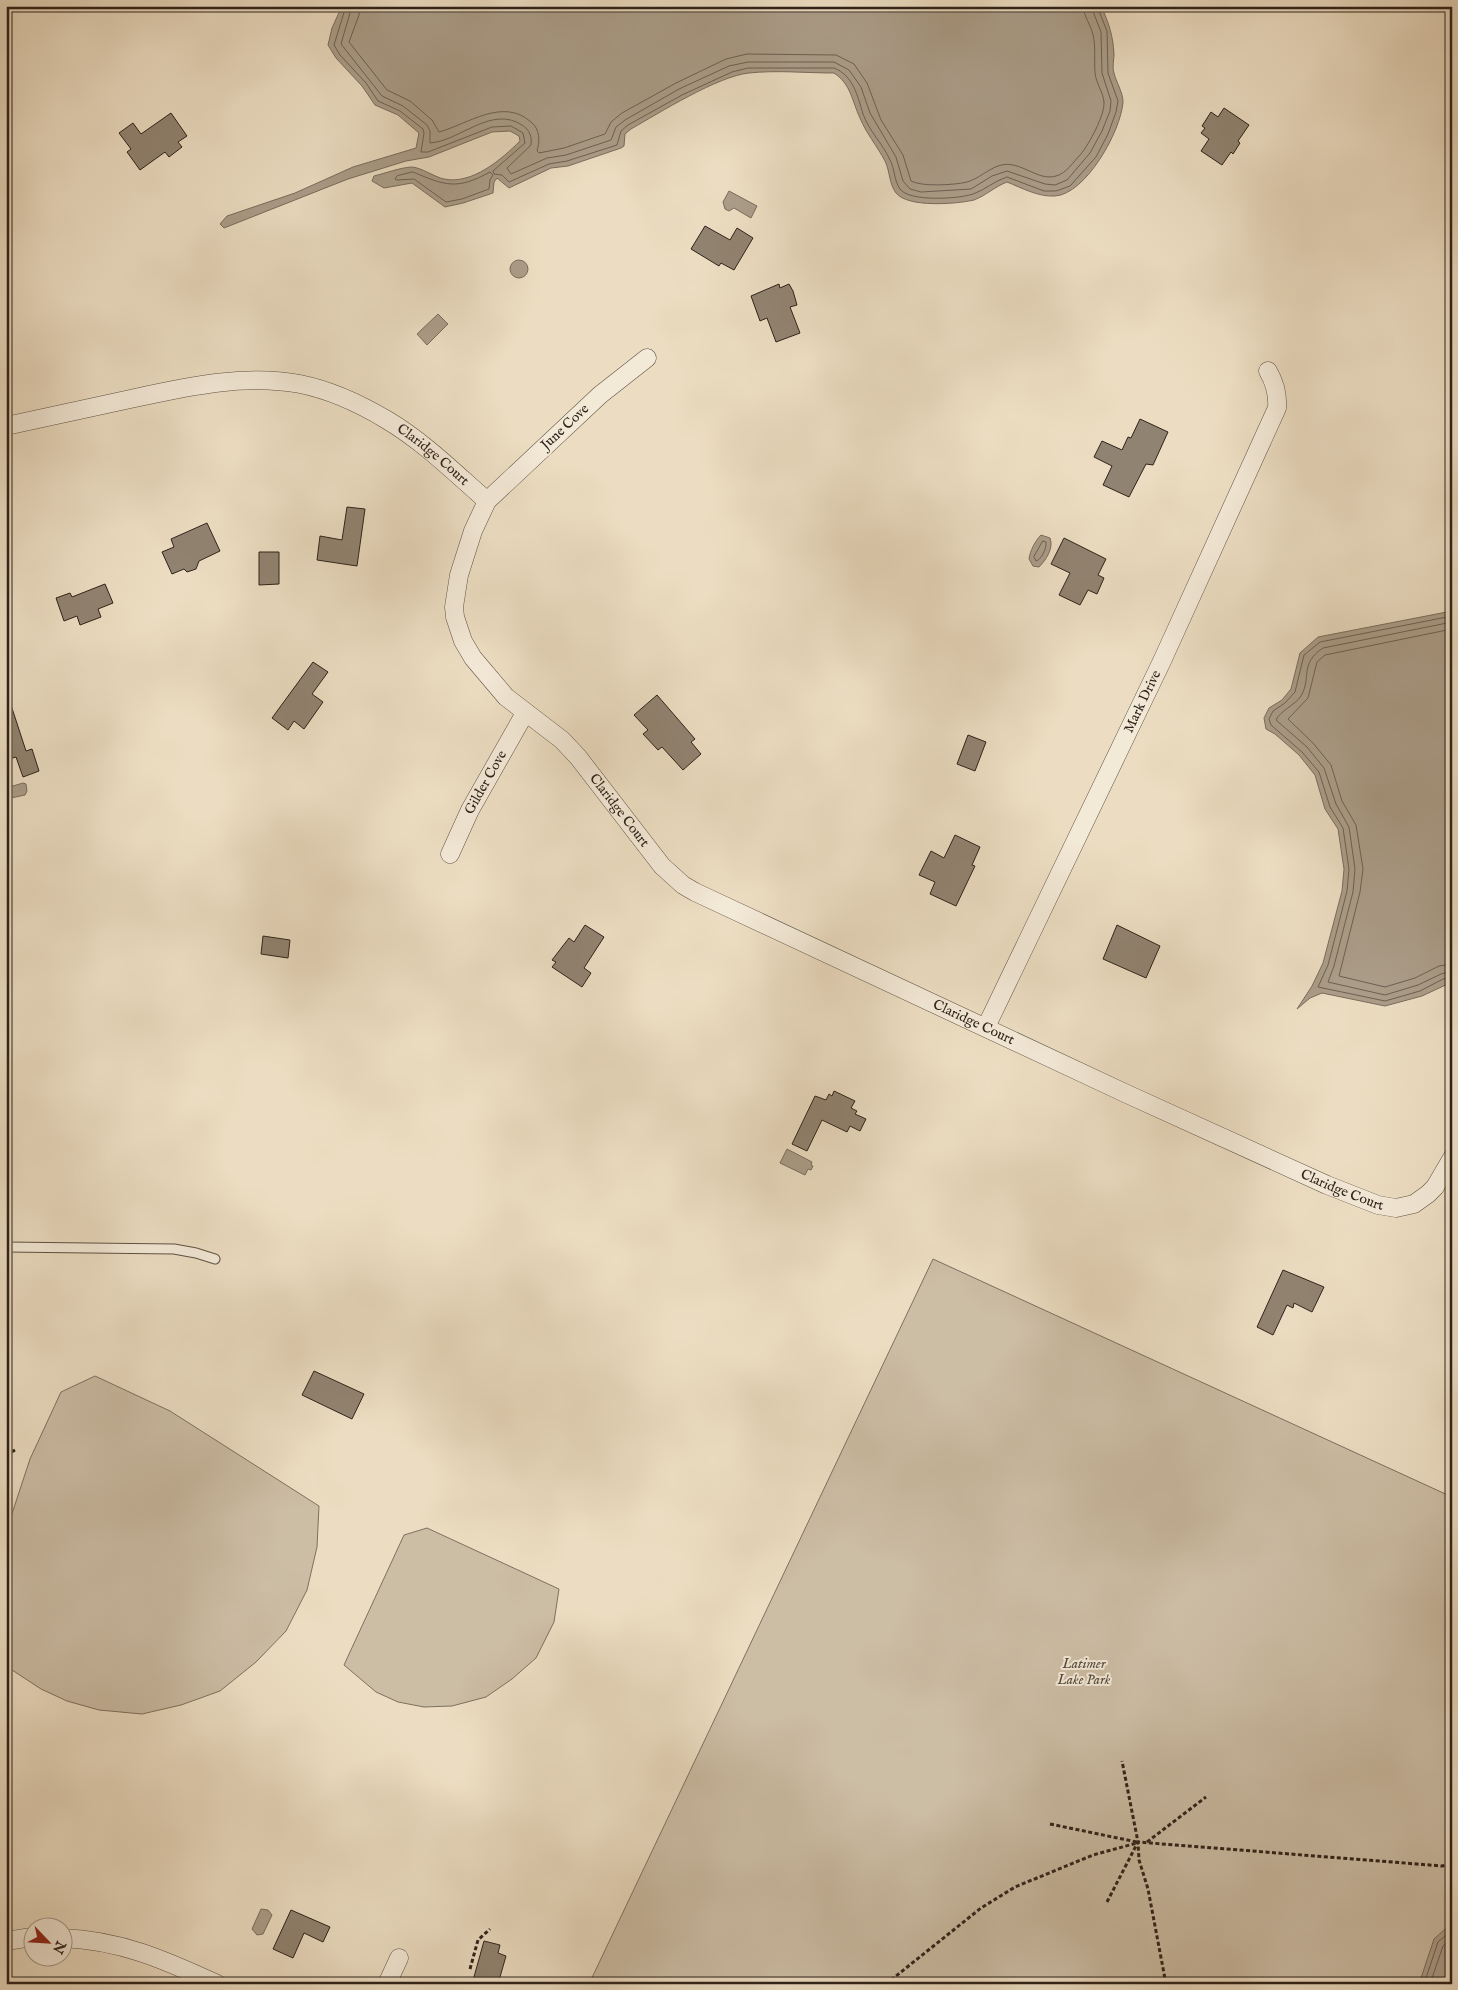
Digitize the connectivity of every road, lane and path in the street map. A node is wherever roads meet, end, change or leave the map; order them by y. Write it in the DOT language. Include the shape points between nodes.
graph roads {
  1 [pos="647,358"];
  2 [pos="1268,372"];
  3 [pos="6,426"];
  4 [pos="487,501"];
  5 [pos="525,713"];
  6 [pos="450,854"];
  7 [pos="986,1027"];
  8 [pos="1452,1158"];
  9 [pos="6,1247"];
  10 [pos="215,1259"];
  11 [pos="15,1450"];
  12 [pos="6,1455"];
  13 [pos="1122,1761"];
  14 [pos="1206,1797"];
  15 [pos="1050,1824"];
  16 [pos="1138,1842"];
  17 [pos="1146,1843"];
  18 [pos="1452,1864"];
  19 [pos="1107,1902"];
  20 [pos="490,1929"];
  21 [pos="22,1939"];
  22 [pos="72,1939"];
  23 [pos="6,1941"];
  24 [pos="399,1958"];
  25 [pos="470,1969"];
  26 [pos="217,1984"];
  27 [pos="387,1984"];
  28 [pos="886,1984"];
  29 [pos="1166,1984"];
  1 -- 4 [label="street, June Cove" via="600,395"];
  2 -- 7 [label="street, Mark Drive" via="1278,400 1277,408 1166,652"];
  3 -- 4 [label="street, Claridge Court" via="215,383 243,380 302,384 386,420 410,434"];
  4 -- 5 [label="street, Claridge Court" via="459,575 455,617 463,641 482,670"];
  5 -- 6 [label="street, Gilder Cove" via="470,810"];
  5 -- 7 [label="street, Claridge Court" via="562,740 578,757 662,866 683,884 738,914"];
  7 -- 8 [label="street, Claridge Court" via="1327,1185 1378,1205 1396,1208 1414,1204 1436,1187"];
  9 -- 10 [label="lane" via="174,1249"];
  11 -- 12 [label="path"];
  13 -- 16 [label="path"];
  14 -- 17 [label="path"];
  15 -- 16 [label="path"];
  16 -- 17 [label="path"];
  16 -- 19 [label="path"];
  16 -- 28 [label="path" via="1093,1855 1016,1887 981,1908"];
  16 -- 29 [label="path" via="1139,1860 1148,1889"];
  17 -- 18 [label="path" via="1442,1866"];
  20 -- 25 [label="path" via="478,1940"];
  21 -- 23 [label="street"];
  22 -- 26 [label="street" via="132,1948"];
  24 -- 27 [label="street"];
}
